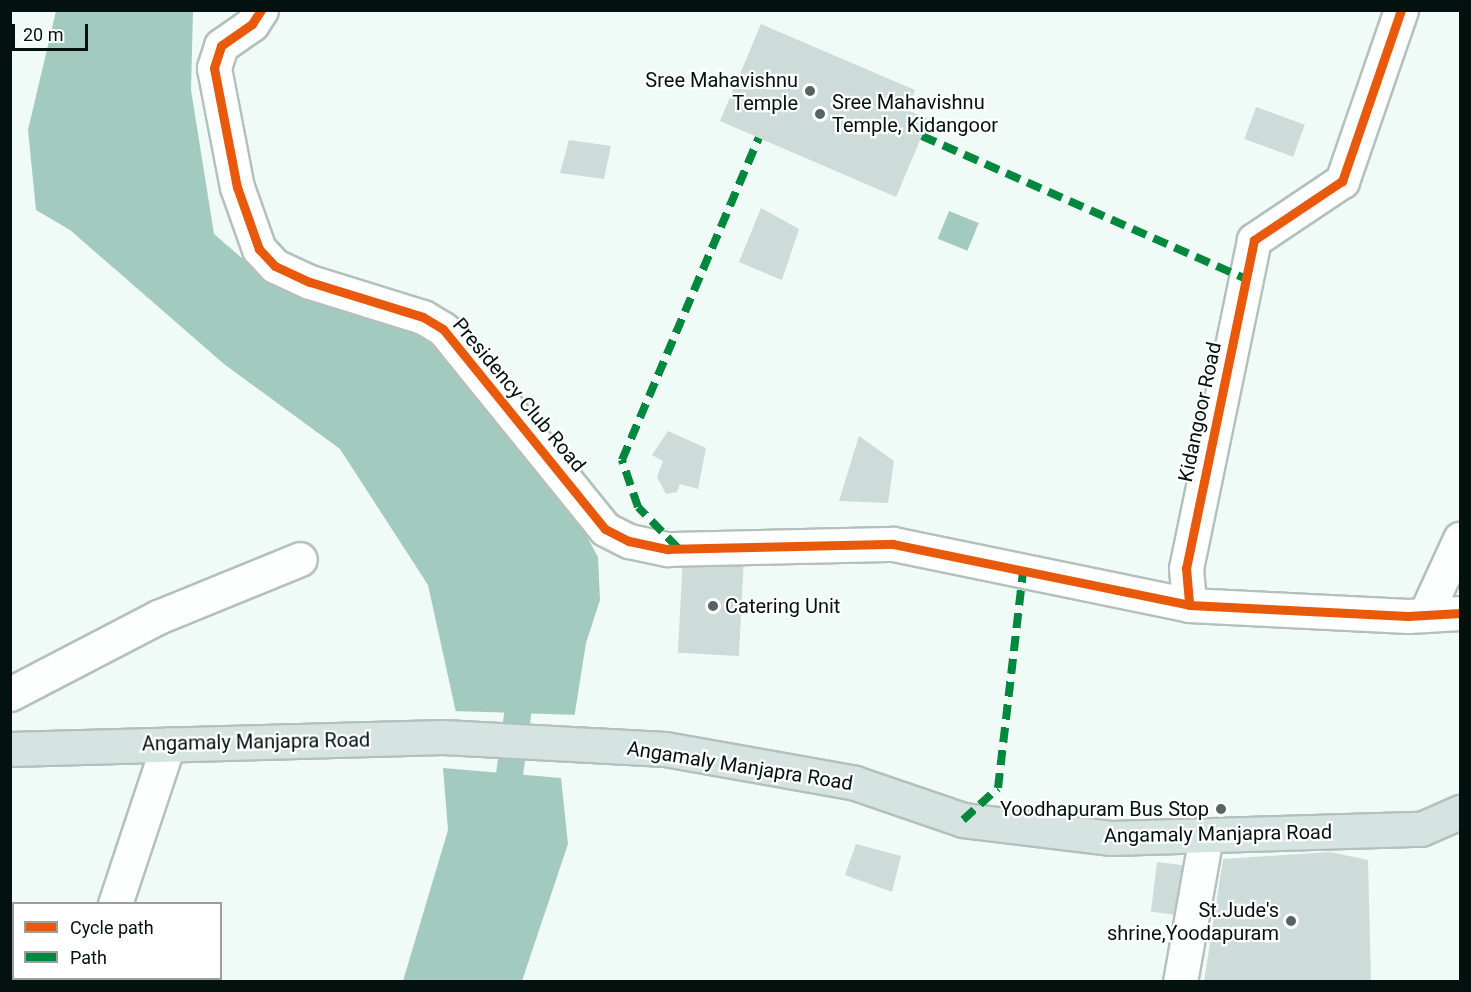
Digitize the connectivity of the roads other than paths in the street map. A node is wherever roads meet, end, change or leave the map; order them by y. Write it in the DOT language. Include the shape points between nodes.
graph roads {
  1 [pos="261,10"];
  2 [pos="1401,10"];
  3 [pos="1461,538"];
  4 [pos="300,560"];
  5 [pos="1189,605"];
  6 [pos="1461,613"];
  7 [pos="1425,615"];
  8 [pos="10,694"];
  9 [pos="168,745"];
  10 [pos="10,749"];
  11 [pos="1461,812"];
  12 [pos="1206,836"];
  13 [pos="115,902"];
  14 [pos="1180,981"];
  1 -- 5 [label="street, Presidency Club Road" via="252,24 220,46 214,68 237,187 259,249 275,266 310,282 423,317 443,328 605,529 618,537 668,549 893,544"];
  2 -- 5 [label="street, Kidangoor Road" via="1341,181 1254,240 1185,568"];
  3 -- 7 [label="street"];
  4 -- 8 [label="street" via="158,617"];
  5 -- 7 [label="street"];
  6 -- 7 [label="street"];
  9 -- 10 [label="main road, Angamaly Manjapra Road"];
  9 -- 12 [label="main road, Angamaly Manjapra Road" via="296,737 458,737 665,749 833,779 974,821 1112,838"];
  9 -- 13 [label="street"];
  11 -- 12 [label="main road, Angamaly Manjapra Road" via="1421,829"];
  12 -- 14 [label="street"];
}
